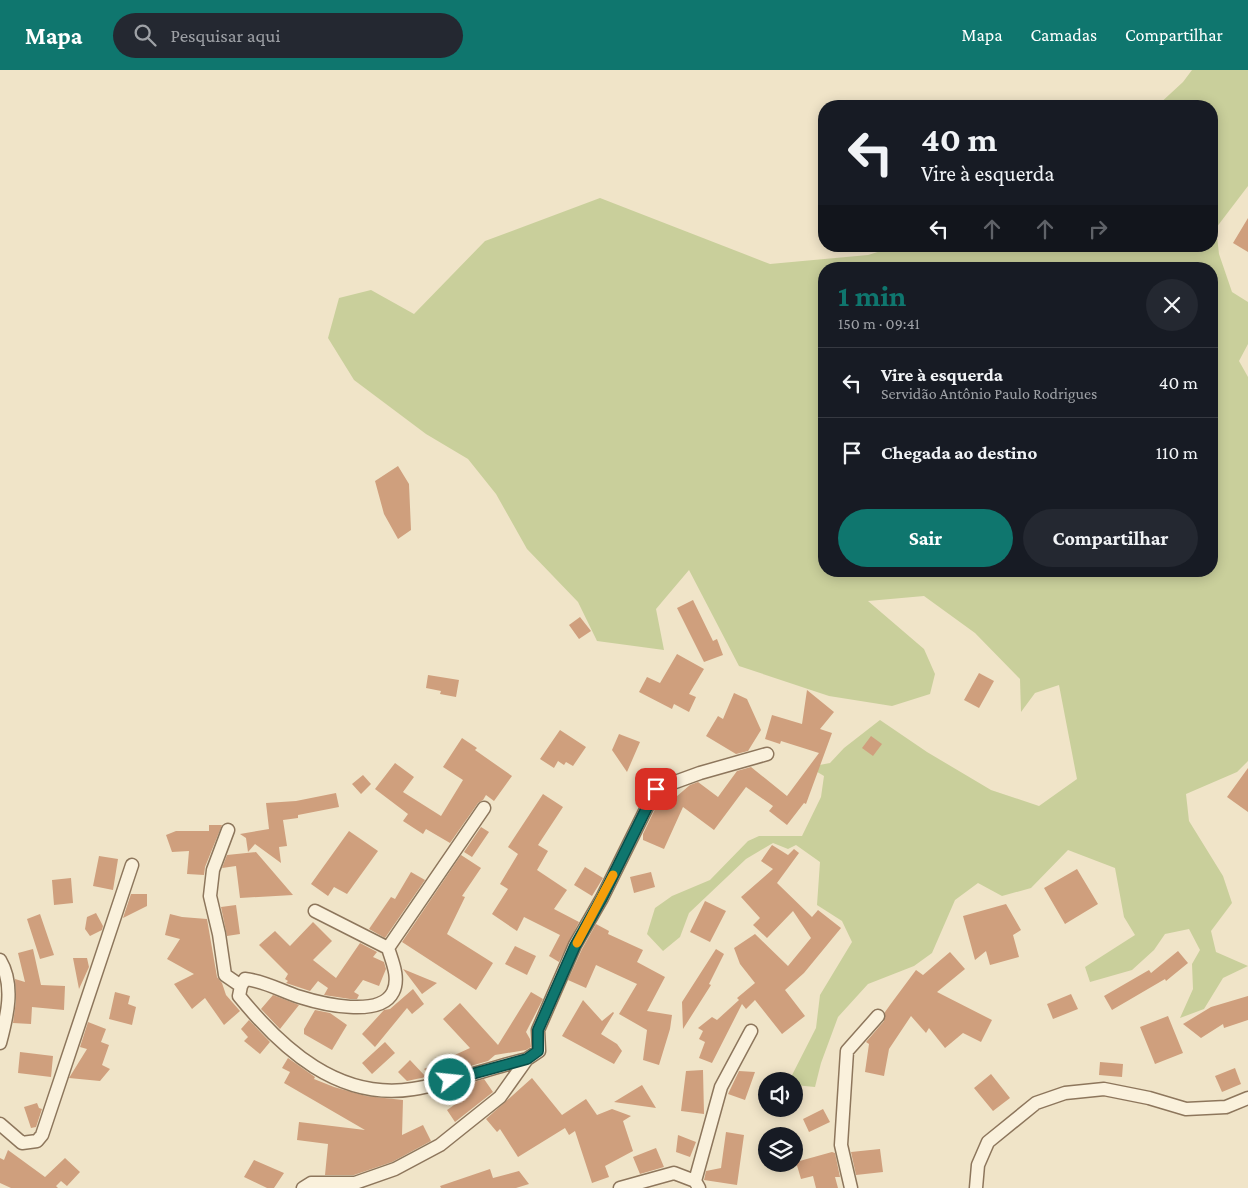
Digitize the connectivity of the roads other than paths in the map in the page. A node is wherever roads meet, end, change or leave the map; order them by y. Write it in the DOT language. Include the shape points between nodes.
graph roads {
  1 [pos="767,754"];
  2 [pos="484,808"];
  3 [pos="228,830"];
  4 [pos="132,865"];
  5 [pos="315,911"];
  6 [pos="388,948"];
  7 [pos="0,960"];
  8 [pos="241,986"];
  9 [pos="878,1016"];
  10 [pos="751,1031"];
  11 [pos="0,1044"];
  12 [pos="527,1059"];
  13 [pos="1248,1098"];
  14 [pos="0,1124"];
  15 [pos="697,1184"];
  16 [pos="303,1188"];
  17 [pos="620,1188"];
  18 [pos="851,1188"];
  19 [pos="976,1188"];
  1 -- 12 [label="street" via="656,789 575,946 538,1030 538,1051"];
  2 -- 6 [label="street"];
  3 -- 8 [label="street" via="213,870 210,896 225,975"];
  4 -- 14 [label="street" via="42,1135 37,1141 22,1142"];
  5 -- 6 [label="street"];
  6 -- 8 [label="street" via="396,972 393,992 371,1007 343,1007 300,997 255,980 245,979"];
  7 -- 11 [label="street" via="6,970 8,993"];
  8 -- 12 [label="street" via="239,996 286,1047 315,1069 353,1085 382,1091 413,1089"];
  9 -- 18 [label="street" via="847,1050 841,1145"];
  10 -- 15 [label="street" via="721,1087"];
  12 -- 16 [label="street" via="500,1097 440,1145 395,1169 355,1183 311,1183"];
  13 -- 19 [label="street" via="1226,1108 1186,1109 1104,1089 1066,1093 1036,1103 988,1142 978,1165"];
  15 -- 17 [label="street" via="674,1173"];
}
